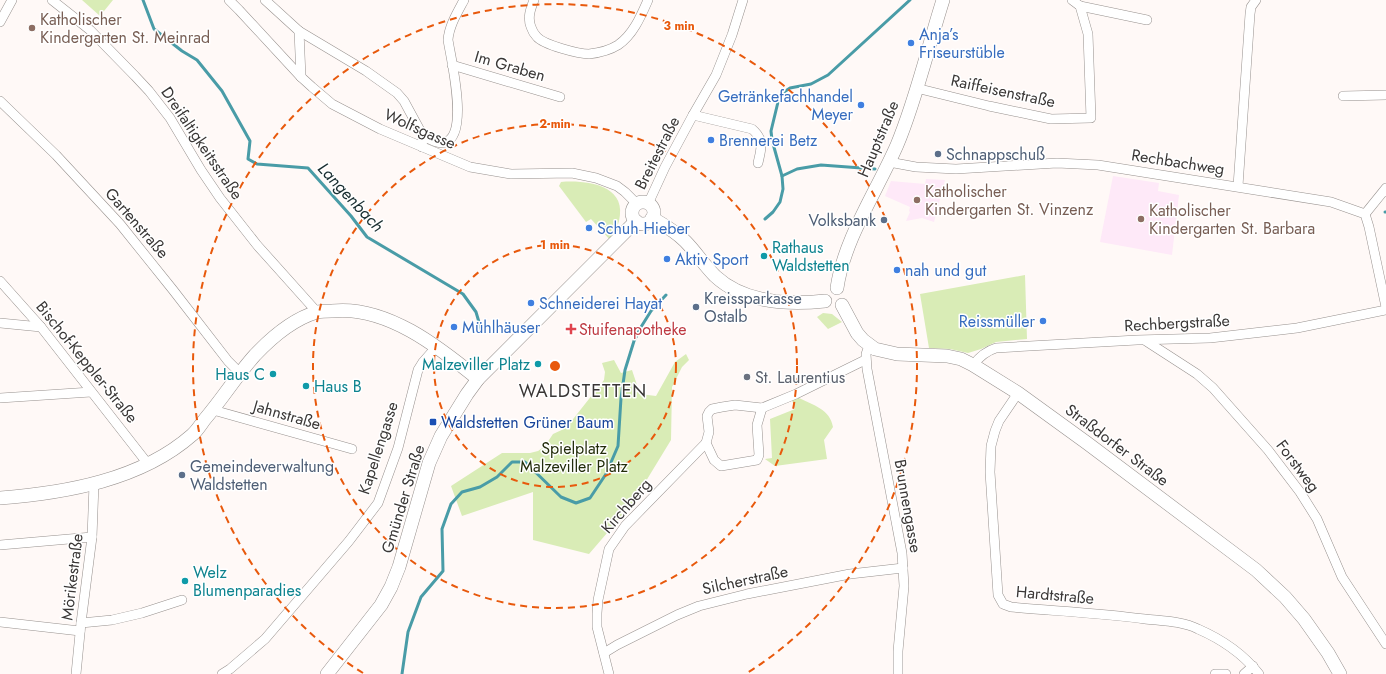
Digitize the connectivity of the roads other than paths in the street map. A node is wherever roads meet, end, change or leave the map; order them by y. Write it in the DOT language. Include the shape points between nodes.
graph roads {
  1 [pos="12,0"];
  2 [pos="52,0"];
  3 [pos="228,0"];
  4 [pos="264,0"];
  5 [pos="464,0"];
  6 [pos="534,0"];
  7 [pos="648,0"];
  8 [pos="743,0"];
  9 [pos="943,0"];
  10 [pos="1072,0"];
  11 [pos="1256,0"];
  12 [pos="1080,6"];
  13 [pos="1147,20"];
  14 [pos="0,22"];
  15 [pos="298,31"];
  16 [pos="452,65"];
  17 [pos="301,77"];
  18 [pos="916,88"];
  19 [pos="1386,95"];
  20 [pos="1343,96"];
  21 [pos="560,97"];
  22 [pos="0,101"];
  23 [pos="693,115"];
  24 [pos="422,136"];
  25 [pos="422,148"];
  26 [pos="889,162"];
  27 [pos="758,163"];
  28 [pos="1238,186"];
  29 [pos="1386,188"];
  30 [pos="643,204"];
  31 [pos="1365,214"];
  32 [pos="652,218"];
  33 [pos="636,221"];
  34 [pos="0,280"];
  35 [pos="837,288"];
  36 [pos="825,301"];
  37 [pos="842,305"];
  38 [pos="1386,307"];
  39 [pos="1386,310"];
  40 [pos="317,312"];
  41 [pos="0,323"];
  42 [pos="41,327"];
  43 [pos="1146,340"];
  44 [pos="437,346"];
  45 [pos="869,346"];
  46 [pos="865,360"];
  47 [pos="973,365"];
  48 [pos="240,373"];
  49 [pos="478,379"];
  50 [pos="91,392"];
  51 [pos="1018,393"];
  52 [pos="0,398"];
  53 [pos="762,408"];
  54 [pos="213,410"];
  55 [pos="706,443"];
  56 [pos="352,449"];
  57 [pos="148,464"];
  58 [pos="94,484"];
  59 [pos="0,498"];
  60 [pos="92,537"];
  61 [pos="0,545"];
  62 [pos="903,568"];
  63 [pos="182,600"];
  64 [pos="0,622"];
  65 [pos="81,627"];
  66 [pos="1386,644"];
  67 [pos="604,653"];
  68 [pos="1253,666"];
  69 [pos="76,674"];
  70 [pos="222,674"];
  71 [pos="328,674"];
  72 [pos="609,674"];
  73 [pos="898,674"];
  74 [pos="1215,674"];
  75 [pos="1226,674"];
  76 [pos="1244,674"];
  77 [pos="1259,674"];
  78 [pos="1340,674"];
  1 -- 14 [label="street"];
  2 -- 40 [label="street, Dreifaltigkeitsstraße" via="90,30 149,91 170,118 220,198 257,245"];
  3 -- 17 [label="street, Wolfsgasse"];
  4 -- 15 [label="street"];
  5 -- 16 [label="street, Im Graben" via="448,34"];
  6 -- 7 [label="street" via="529,15 530,26 537,38 560,48 588,54 618,45 630,35"];
  8 -- 23 [label="street, Breitestraße" via="716,75"];
  9 -- 18 [label="street, Hauptstraße"];
  10 -- 12 [label="street"];
  11 -- 28 [label="street" via="1250,14"];
  12 -- 13 [label="street"];
  12 -- 18 [label="street, Raiffeisenstraße" via="1088,34 1091,118 1051,119"];
  15 -- 17 [label="street"];
  15 -- 24 [label="street" via="397,93 404,101"];
  16 -- 21 [label="street, Im Graben"];
  16 -- 24 [label="street, Im Graben" via="458,101 454,133 450,139 441,143"];
  17 -- 25 [label="street, Wolfsgasse" via="332,104"];
  18 -- 26 [label="street, Hauptstraße" via="904,127"];
  19 -- 20 [label="street"];
  22 -- 48 [label="street, Gartenstraße" via="56,155 120,224 228,362"];
  23 -- 27 [label="street, Breitestraße" via="752,129 758,134 762,146"];
  23 -- 30 [label="street, Breitestraße"];
  24 -- 25 [label="street"];
  25 -- 30 [label="street, Wolfsgasse" via="470,167 491,171 511,174 572,173 596,178 617,186"];
  26 -- 28 [label="street, Rechbachweg" via="916,167 956,169 1057,163 1098,165"];
  26 -- 35 [label="street, Hauptstraße" via="850,243 840,269"];
  28 -- 31 [label="street, Rechbachweg" via="1331,202"];
  29 -- 31 [label="street"];
  30 -- 32 [label="street" via="653,209"];
  30 -- 33 [label="street" via="634,206 632,212"];
  31 -- 38 [label="street"];
  32 -- 33 [label="street" via="643,224"];
  32 -- 36 [label="street" via="672,229 686,241 715,276 728,286 770,301"];
  33 -- 49 [label="street, Gmünder Straße"];
  34 -- 42 [label="street, Bischof-Keppler-Straße"];
  35 -- 36 [label="street" via="831,288 827,292"];
  35 -- 37 [label="street, Hauptstraße" via="844,296"];
  36 -- 37 [label="street" via="833,307"];
  37 -- 45 [label="street, Straßdorfer Straße" via="857,333"];
  39 -- 43 [label="street, Rechbergstraße" via="1297,328 1210,338"];
  40 -- 44 [label="street" via="345,309 365,313 394,322"];
  40 -- 48 [label="street" via="276,335"];
  41 -- 42 [label="street"];
  42 -- 50 [label="street, Bischof-Keppler-Straße"];
  43 -- 47 [label="street, Rechbergstraße" via="996,348 980,356"];
  43 -- 66 [label="street, Forstweg" via="1197,374 1213,388 1268,450 1317,519 1342,577"];
  44 -- 49 [label="street"];
  44 -- 70 [label="street, Kapellengasse" via="418,370 398,448 378,502 349,541 266,639"];
  45 -- 46 [label="street, Brunnengasse"];
  45 -- 47 [label="street, Straßdorfer Straße" via="890,353 947,356"];
  46 -- 53 [label="street"];
  46 -- 62 [label="street, Brunnengasse"];
  47 -- 51 [label="street, Straßdorfer Straße"];
  48 -- 54 [label="street"];
  49 -- 71 [label="street, Gmünder Straße" via="441,436 429,463 391,587 381,605"];
  50 -- 52 [label="street"];
  50 -- 57 [label="street, Bischof-Keppler-Straße"];
  51 -- 68 [label="street, Hardtstraße" via="999,421 991,446 990,472 998,595 1003,604 1011,607 1180,623 1198,628 1218,639"];
  51 -- 78 [label="street, Straßdorfer Straße" via="1256,570 1304,619 1328,652"];
  53 -- 55 [label="street" via="735,405 712,409 707,416 709,432"];
  53 -- 55 [label="street" via="757,426 757,460 721,466 714,460"];
  54 -- 56 [label="street, Jahnstraße"];
  54 -- 57 [label="street" via="193,434"];
  55 -- 67 [label="street, Kirchberg" via="625,526 609,549 597,613 597,627"];
  57 -- 58 [label="street"];
  58 -- 59 [label="street" via="33,496"];
  58 -- 60 [label="street, Mörikestraße"];
  60 -- 61 [label="street"];
  60 -- 65 [label="street, Mörikestraße"];
  62 -- 67 [label="street, Silcherstraße" via="850,574 699,606"];
  62 -- 73 [label="street, Brunnengasse"];
  63 -- 65 [label="street" via="142,613"];
  64 -- 65 [label="street"];
  65 -- 69 [label="street, Mörikestraße"];
  67 -- 72 [label="street, Kirchberg"];
  68 -- 76 [label="street"];
  68 -- 77 [label="street, Hardtstraße"];
  74 -- 75 [label="street"];
}
